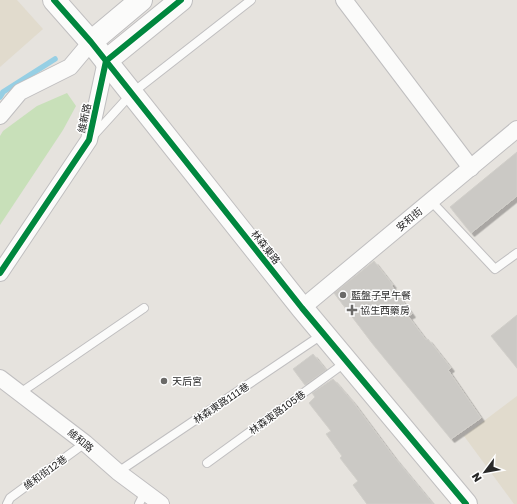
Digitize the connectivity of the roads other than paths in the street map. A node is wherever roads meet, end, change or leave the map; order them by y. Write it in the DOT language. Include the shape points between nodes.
graph roads {
  1 [pos="54,0"];
  2 [pos="141,0"];
  3 [pos="181,0"];
  4 [pos="251,0"];
  5 [pos="344,0"];
  6 [pos="91,42"];
  7 [pos="106,61"];
  8 [pos="132,93"];
  9 [pos="0,116"];
  10 [pos="517,129"];
  11 [pos="90,140"];
  12 [pos="471,168"];
  13 [pos="431,201"];
  14 [pos="517,253"];
  15 [pos="0,273"];
  16 [pos="144,308"];
  17 [pos="302,308"];
  18 [pos="324,334"];
  19 [pos="347,362"];
  20 [pos="0,378"];
  21 [pos="20,393"];
  22 [pos="85,443"];
  23 [pos="207,463"];
  24 [pos="118,472"];
  25 [pos="142,498"];
  26 [pos="7,504"];
  27 [pos="161,504"];
  28 [pos="466,504"];
  1 -- 6 [label="main road, 林森東路"];
  2 -- 6 [label="main road"];
  3 -- 7 [label="main road"];
  4 -- 8 [label="lane"];
  5 -- 12 [label="street"];
  6 -- 7 [label="main road, 林森東路"];
  6 -- 9 [label="street" via="70,67 20,92"];
  7 -- 8 [label="main road, 林森東路"];
  7 -- 11 [label="street, 維新路"];
  8 -- 11 [label="lane"];
  8 -- 17 [label="main road, 林森東路"];
  10 -- 12 [label="street, 安和街"];
  11 -- 15 [label="street, 維新路"];
  12 -- 13 [label="street, 安和街"];
  13 -- 14 [label="lane" via="495,269"];
  13 -- 17 [label="street, 安和街"];
  16 -- 21 [label="lane"];
  17 -- 18 [label="main road, 林森東路"];
  18 -- 19 [label="main road, 林森東路"];
  18 -- 24 [label="lane, 林森東路111巷"];
  19 -- 23 [label="lane, 林森東路105巷"];
  19 -- 28 [label="main road, 林森東路"];
  20 -- 21 [label="street, 維和路"];
  21 -- 22 [label="street, 維和路"];
  22 -- 24 [label="street, 維和路"];
  22 -- 26 [label="lane, 維和街12巷" via="10,498"];
  24 -- 25 [label="street, 維和路"];
  25 -- 27 [label="street, 維和路"];
}
